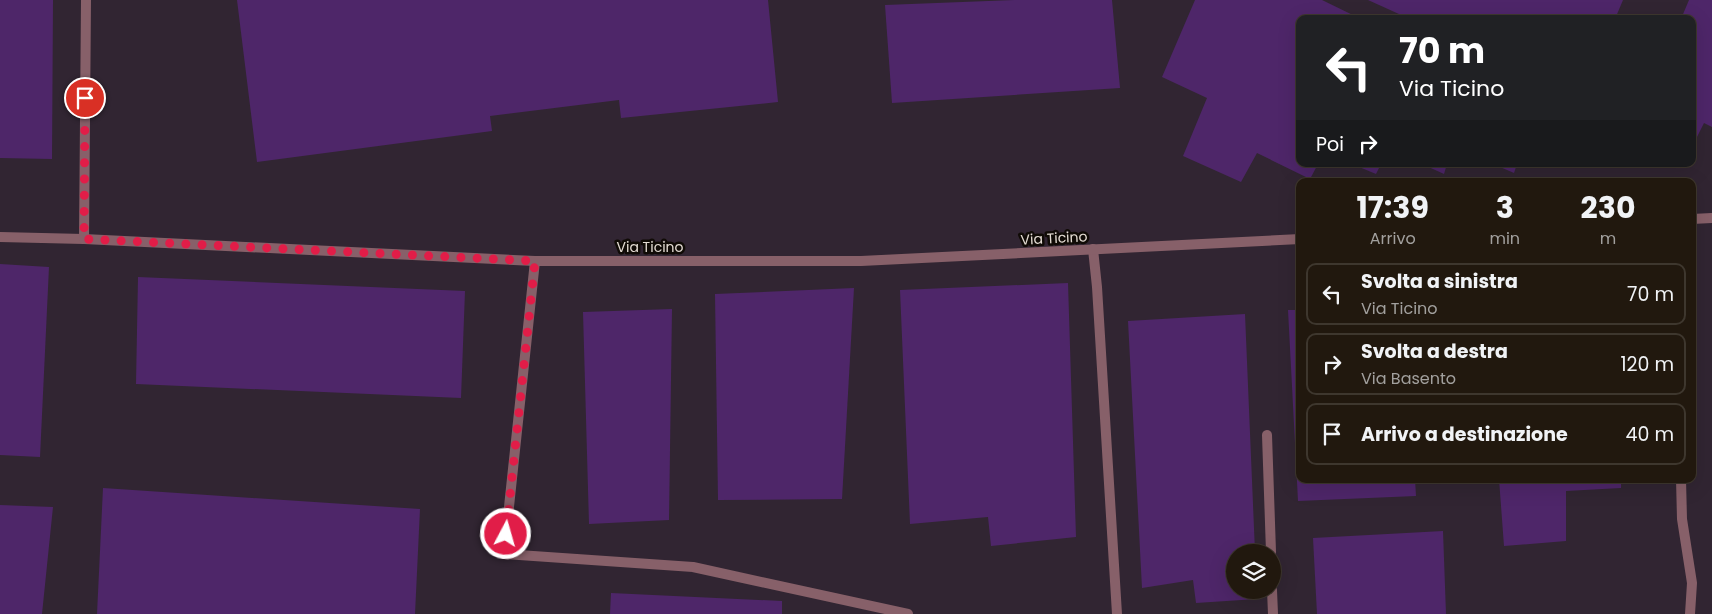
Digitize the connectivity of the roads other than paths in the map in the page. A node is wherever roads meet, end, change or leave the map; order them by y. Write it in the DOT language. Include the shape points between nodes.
graph roads {
  1 [pos="86,0"];
  2 [pos="1712,218"];
  3 [pos="1696,219"];
  4 [pos="0,237"];
  5 [pos="84,239"];
  6 [pos="1296,239"];
  7 [pos="1093,250"];
  8 [pos="535,261"];
  9 [pos="1267,435"];
  10 [pos="1680,483"];
  11 [pos="1271,544"];
  12 [pos="1272,599"];
  13 [pos="908,614"];
  14 [pos="1116,614"];
  15 [pos="1273,614"];
  16 [pos="1690,614"];
  1 -- 5 [label="street"];
  2 -- 3 [label="street"];
  4 -- 5 [label="street, Via Ticino"];
  5 -- 8 [label="street, Via Ticino"];
  6 -- 7 [label="street, Via Ticino"];
  7 -- 8 [label="street, Via Ticino" via="861,261"];
  7 -- 14 [label="street"];
  8 -- 13 [label="street" via="504,554 693,567"];
  9 -- 11 [label="street"];
  10 -- 16 [label="street" via="1692,583"];
  12 -- 15 [label="street"];
}
